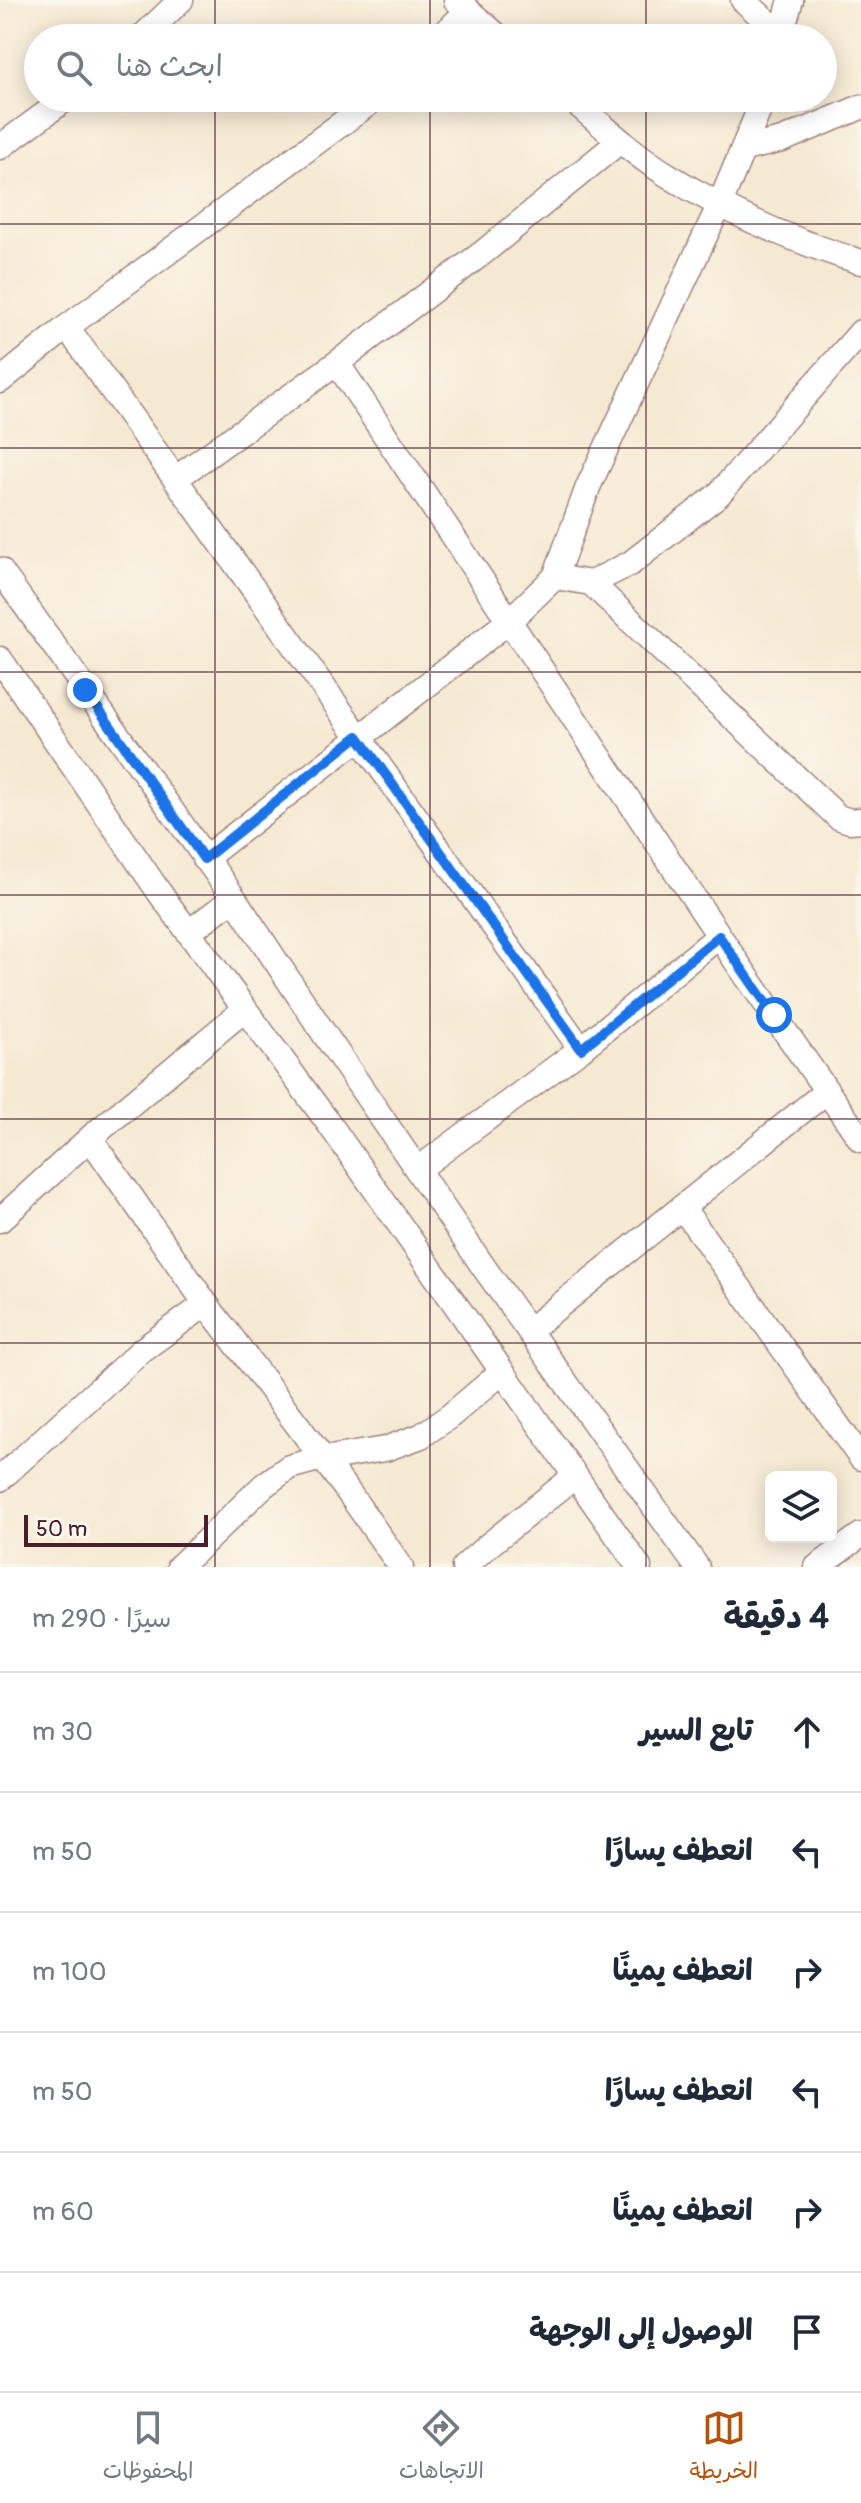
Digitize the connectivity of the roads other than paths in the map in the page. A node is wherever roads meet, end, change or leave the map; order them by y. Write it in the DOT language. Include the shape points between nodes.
graph roads {
  1 [pos="181,0"];
  2 [pos="743,0"];
  3 [pos="791,0"];
  4 [pos="462,5"];
  5 [pos="156,24"];
  6 [pos="449,24"];
  7 [pos="484,24"];
  8 [pos="768,24"];
  9 [pos="784,24"];
  10 [pos="861,107"];
  11 [pos="48,112"];
  12 [pos="357,112"];
  13 [pos="586,112"];
  14 [pos="759,112"];
  15 [pos="620,141"];
  16 [pos="0,147"];
  17 [pos="744,149"];
  18 [pos="720,204"];
  19 [pos="861,262"];
  20 [pos="67,327"];
  21 [pos="859,340"];
  22 [pos="337,363"];
  23 [pos="0,381"];
  24 [pos="175,479"];
  25 [pos="0,570"];
  26 [pos="555,577"];
  27 [pos="591,583"];
  28 [pos="509,621"];
  29 [pos="0,659"];
  30 [pos="358,736"];
  31 [pos="861,820"];
  32 [pos="204,859"];
  33 [pos="234,898"];
  34 [pos="189,932"];
  35 [pos="719,936"];
  36 [pos="245,1009"];
  37 [pos="581,1049"];
  38 [pos="827,1091"];
  39 [pos="90,1138"];
  40 [pos="861,1140"];
  41 [pos="417,1170"];
  42 [pos="682,1207"];
  43 [pos="0,1220"];
  44 [pos="206,1304"];
  45 [pos="529,1330"];
  46 [pos="502,1372"];
  47 [pos="861,1458"];
  48 [pos="323,1459"];
  49 [pos="574,1477"];
  50 [pos="0,1479"];
  51 [pos="861,1535"];
  52 [pos="179,1567"];
  53 [pos="401,1567"];
  54 [pos="464,1567"];
  55 [pos="639,1567"];
  56 [pos="697,1567"];
  57 [pos="817,1567"];
  1 -- 5 [label="street"];
  2 -- 8 [label="street"];
  3 -- 9 [label="street"];
  4 -- 6 [label="street"];
  4 -- 7 [label="street"];
  10 -- 17 [label="street" via="782,140"];
  11 -- 16 [label="street"];
  12 -- 20 [label="street"];
  13 -- 15 [label="street"];
  14 -- 17 [label="street"];
  15 -- 18 [label="street" via="664,174"];
  15 -- 22 [label="street"];
  17 -- 18 [label="street"];
  18 -- 19 [label="street"];
  18 -- 26 [label="street" via="588,487"];
  20 -- 23 [label="street"];
  20 -- 24 [label="street"];
  21 -- 27 [label="street" via="718,495 631,563"];
  22 -- 24 [label="street"];
  22 -- 28 [label="street"];
  24 -- 30 [label="street"];
  25 -- 32 [label="street"];
  26 -- 27 [label="street"];
  26 -- 28 [label="street"];
  27 -- 31 [label="street" via="838,817"];
  28 -- 30 [label="street"];
  28 -- 35 [label="street"];
  29 -- 34 [label="street"];
  30 -- 32 [label="street"];
  30 -- 37 [label="street"];
  32 -- 33 [label="street"];
  33 -- 34 [label="street"];
  33 -- 41 [label="street"];
  34 -- 36 [label="street"];
  35 -- 37 [label="street"];
  35 -- 38 [label="street"];
  36 -- 39 [label="street"];
  36 -- 46 [label="street"];
  37 -- 41 [label="street"];
  38 -- 40 [label="street"];
  38 -- 42 [label="street"];
  39 -- 43 [label="street"];
  39 -- 44 [label="street"];
  41 -- 45 [label="street"];
  42 -- 45 [label="street"];
  42 -- 47 [label="street"];
  44 -- 48 [label="street"];
  44 -- 50 [label="street" via="142,1350"];
  45 -- 56 [label="street"];
  46 -- 48 [label="street" via="421,1436 385,1449"];
  46 -- 49 [label="street"];
  48 -- 52 [label="street" via="289,1467 263,1486"];
  48 -- 53 [label="street"];
  49 -- 54 [label="street"];
  49 -- 55 [label="street"];
  51 -- 57 [label="street"];
}
